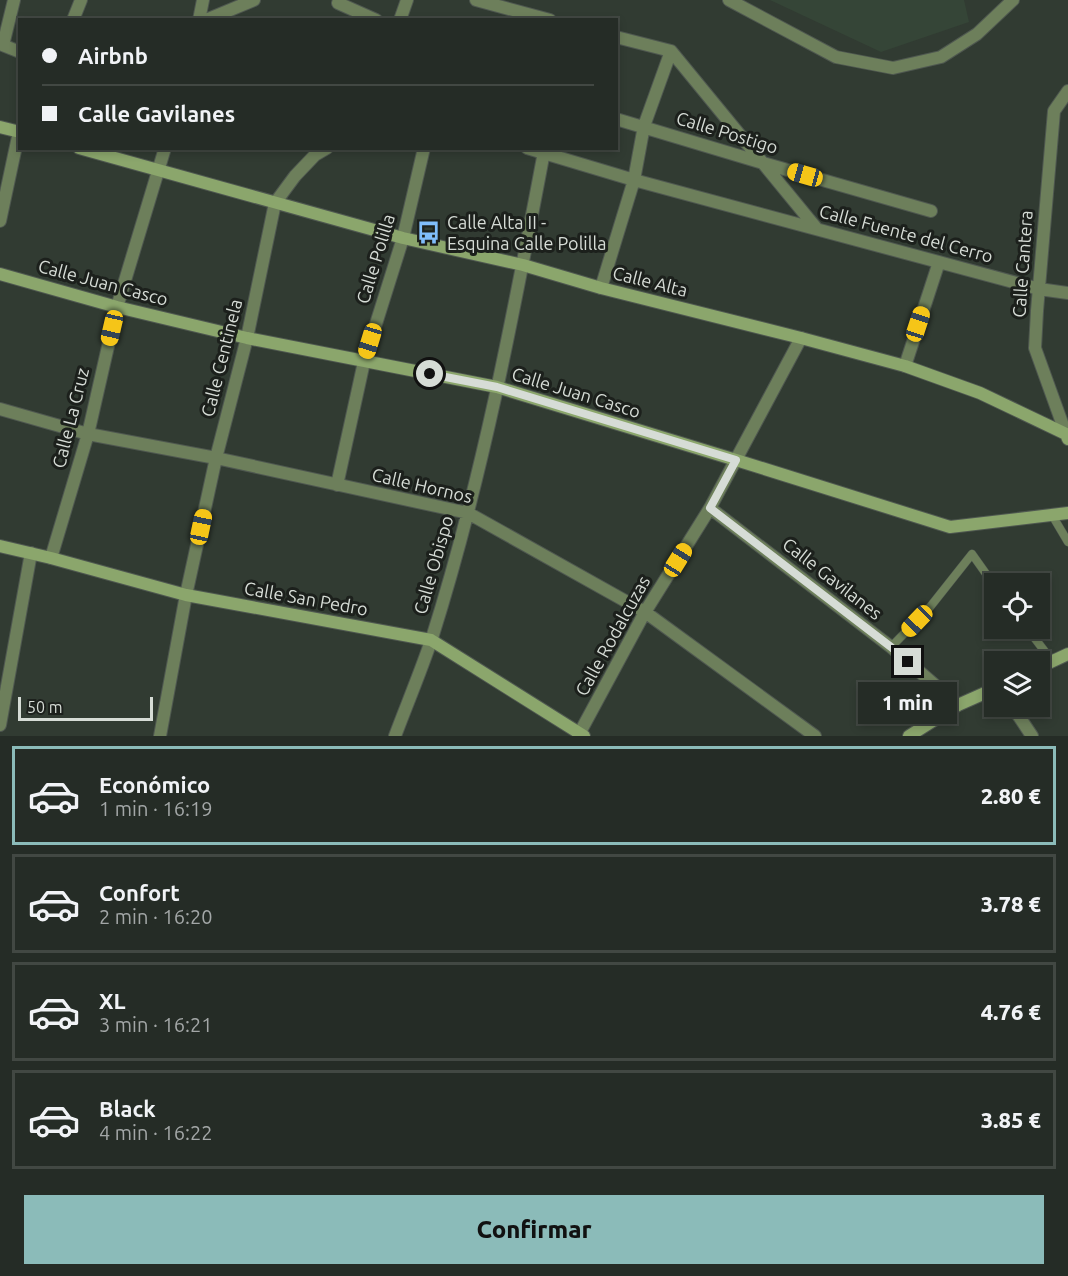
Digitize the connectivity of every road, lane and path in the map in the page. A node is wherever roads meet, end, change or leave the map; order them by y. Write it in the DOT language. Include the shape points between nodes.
graph roads {
  1 [pos="14,0"];
  2 [pos="81,0"];
  3 [pos="203,0"];
  4 [pos="254,0"];
  5 [pos="407,0"];
  6 [pos="476,0"];
  7 [pos="729,0"];
  8 [pos="1013,0"];
  9 [pos="338,3"];
  10 [pos="74,18"];
  11 [pos="199,18"];
  12 [pos="211,18"];
  13 [pos="372,18"];
  14 [pos="401,18"];
  15 [pos="543,18"];
  16 [pos="618,38"];
  17 [pos="1,45"];
  18 [pos="18,51"];
  19 [pos="672,51"];
  20 [pos="1068,91"];
  21 [pos="618,120"];
  22 [pos="644,126"];
  23 [pos="0,127"];
  24 [pos="18,132"];
  25 [pos="18,137"];
  26 [pos="86,150"];
  27 [pos="164,150"];
  28 [pos="324,150"];
  29 [pos="424,150"];
  30 [pos="536,150"];
  31 [pos="544,152"];
  32 [pos="763,163"];
  33 [pos="158,170"];
  34 [pos="634,180"];
  35 [pos="275,203"];
  36 [pos="931,211"];
  37 [pos="0,221"];
  38 [pos="817,229"];
  39 [pos="403,238"];
  40 [pos="939,262"];
  41 [pos="523,265"];
  42 [pos="0,274"];
  43 [pos="601,288"];
  44 [pos="1039,289"];
  45 [pos="1068,293"];
  46 [pos="117,307"];
  47 [pos="247,338"];
  48 [pos="801,338"];
  49 [pos="364,362"];
  50 [pos="904,366"];
  51 [pos="497,387"];
  52 [pos="0,409"];
  53 [pos="88,434"];
  54 [pos="1067,437"];
  55 [pos="216,458"];
  56 [pos="736,460"];
  57 [pos="337,485"];
  58 [pos="710,508"];
  59 [pos="468,513"];
  60 [pos="1068,513"];
  61 [pos="1052,514"];
  62 [pos="1068,542"];
  63 [pos="0,546"];
  64 [pos="31,554"];
  65 [pos="51,558"];
  66 [pos="985,573"];
  67 [pos="186,595"];
  68 [pos="645,612"];
  69 [pos="1035,639"];
  70 [pos="431,640"];
  71 [pos="891,647"];
  72 [pos="1068,654"];
  73 [pos="1052,662"];
  74 [pos="984,693"];
  75 [pos="958,705"];
  76 [pos="1019,717"];
  77 [pos="0,725"];
  78 [pos="581,735"];
  79 [pos="160,736"];
  80 [pos="395,736"];
  81 [pos="815,736"];
  82 [pos="909,736"];
  83 [pos="1032,736"];
  1 -- 17 [label="street"];
  2 -- 10 [label="street"];
  3 -- 11 [label="street"];
  4 -- 12 [label="street"];
  5 -- 14 [label="street"];
  6 -- 15 [label="street"];
  7 -- 8 [label="street" via="836,57 893,69 941,57 977,34"];
  9 -- 13 [label="street"];
  16 -- 19 [label="street"];
  17 -- 18 [label="street"];
  19 -- 22 [label="street"];
  19 -- 32 [label="street"];
  20 -- 44 [label="street, Calle Cantera" via="1054,111"];
  21 -- 22 [label="street, Calle Postigo"];
  22 -- 32 [label="street, Calle Postigo"];
  22 -- 34 [label="street"];
  23 -- 24 [label="street"];
  25 -- 37 [label="street"];
  26 -- 33 [label="street, Calle Alta"];
  27 -- 33 [label="street, Calle La Cruz"];
  28 -- 35 [label="street, Calle Centinela" via="295,176"];
  29 -- 39 [label="street, Calle Polilla"];
  30 -- 31 [label="street, Calle Fuente del Cerro"];
  31 -- 34 [label="street, Calle Fuente del Cerro"];
  31 -- 41 [label="street, Calle Obispo"];
  32 -- 36 [label="street, Calle Postigo"];
  32 -- 38 [label="street"];
  33 -- 35 [label="street, Calle Alta"];
  33 -- 46 [label="street, Calle La Cruz"];
  34 -- 38 [label="street, Calle Fuente del Cerro"];
  34 -- 43 [label="street"];
  35 -- 39 [label="street, Calle Alta"];
  35 -- 47 [label="street, Calle Centinela"];
  38 -- 40 [label="street, Calle Fuente del Cerro"];
  39 -- 41 [label="street, Calle Alta"];
  39 -- 49 [label="street, Calle Polilla"];
  40 -- 44 [label="street, Calle Fuente del Cerro"];
  40 -- 50 [label="street"];
  41 -- 43 [label="street, Calle Alta"];
  41 -- 51 [label="street, Calle Obispo"];
  42 -- 46 [label="street, Calle Juan Casco"];
  43 -- 48 [label="street, Calle Alta"];
  44 -- 45 [label="street, Calle Fuente del Cerro"];
  44 -- 54 [label="street, Calle Cantera" via="1035,348"];
  46 -- 47 [label="street, Calle Juan Casco"];
  46 -- 53 [label="street, Calle La Cruz"];
  47 -- 49 [label="street, Calle Juan Casco"];
  47 -- 55 [label="street, Calle Centinela"];
  48 -- 50 [label="street, Calle Alta"];
  48 -- 56 [label="street, Calle Rodalcuzas"];
  49 -- 51 [label="street, Calle Juan Casco"];
  49 -- 57 [label="street, Calle Polilla"];
  50 -- 54 [label="street, Calle Alta" via="980,393"];
  51 -- 56 [label="street, Calle Juan Casco"];
  51 -- 59 [label="street, Calle Obispo"];
  52 -- 53 [label="street, Calle Hornos"];
  53 -- 55 [label="street, Calle Hornos"];
  53 -- 65 [label="street, Calle La Cruz"];
  55 -- 57 [label="street, Calle Hornos"];
  55 -- 67 [label="street, Calle Centinela"];
  56 -- 58 [label="street, Calle Rodalcuzas"];
  56 -- 61 [label="street, Calle Juan Casco" via="950,527"];
  57 -- 59 [label="street, Calle Hornos"];
  58 -- 68 [label="street, Calle Rodalcuzas"];
  58 -- 71 [label="street, Calle Gavilanes"];
  59 -- 68 [label="street, Calle Hornos"];
  59 -- 70 [label="street, Calle Obispo"];
  60 -- 61 [label="street, Calle Juan Casco"];
  61 -- 62 [label="lane"];
  63 -- 64 [label="street, Calle San Pedro"];
  64 -- 65 [label="street, Calle San Pedro"];
  64 -- 77 [label="street"];
  65 -- 67 [label="street, Calle San Pedro"];
  66 -- 71 [label="lane" via="972,554 930,607"];
  67 -- 70 [label="street, Calle San Pedro"];
  67 -- 79 [label="street, Calle Centinela"];
  68 -- 78 [label="street, Calle Rodalcuzas"];
  68 -- 81 [label="street, Calle Hornos"];
  69 -- 73 [label="lane"];
  70 -- 78 [label="street, Calle San Pedro"];
  70 -- 80 [label="street, Calle Obispo"];
  71 -- 75 [label="street, Calle Gavilanes"];
  72 -- 73 [label="street"];
  74 -- 75 [label="street"];
  75 -- 82 [label="street"];
  76 -- 83 [label="street"];
}
